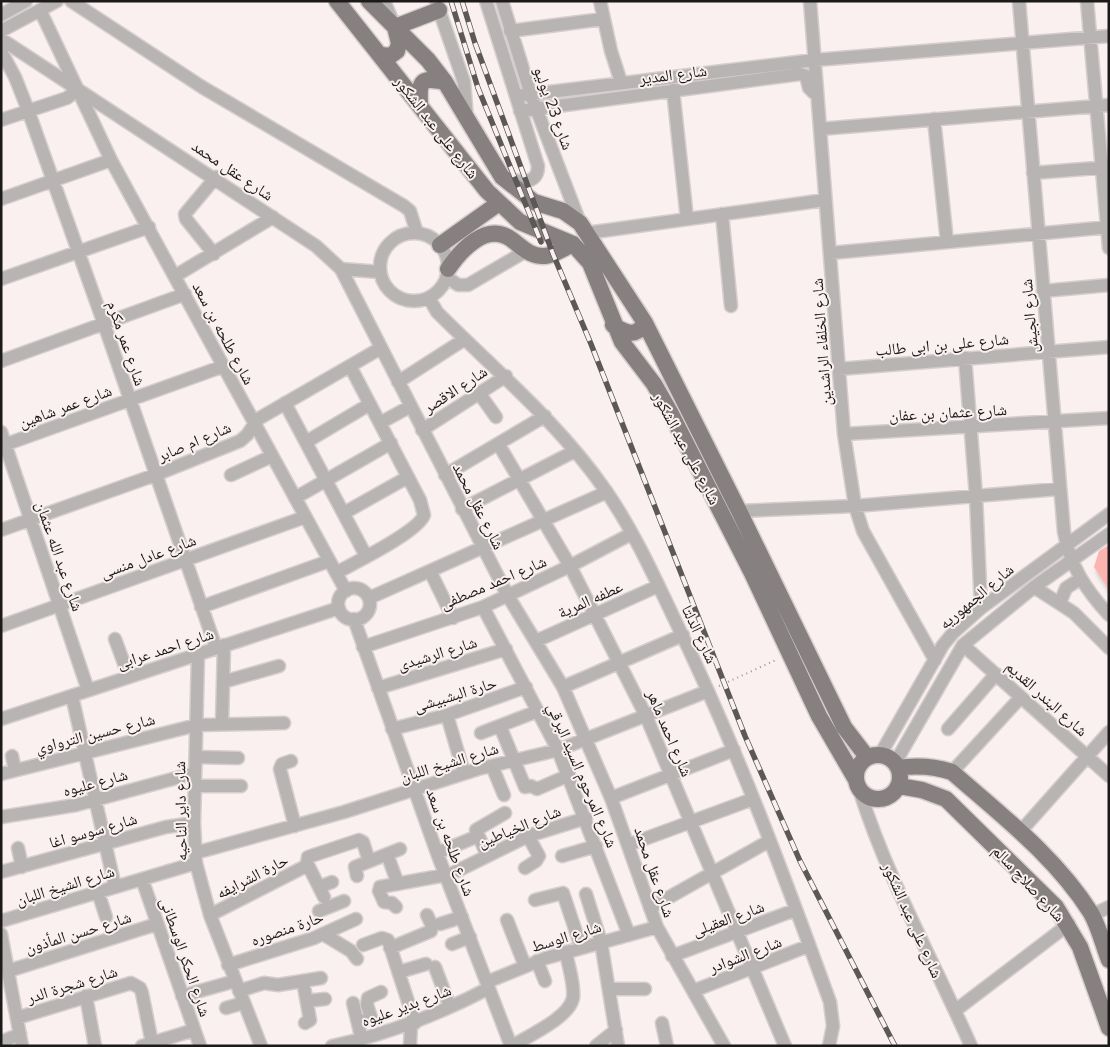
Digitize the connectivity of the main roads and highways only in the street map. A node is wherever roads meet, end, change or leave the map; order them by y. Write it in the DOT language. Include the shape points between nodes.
graph roads {
  1 [pos="337,1"];
  2 [pos="368,1"];
  3 [pos="438,6"];
  4 [pos="395,27"];
  5 [pos="381,55"];
  6 [pos="444,82"];
  7 [pos="420,105"];
  8 [pos="499,203"];
  9 [pos="573,244"];
  10 [pos="440,245"];
  11 [pos="448,273"];
  12 [pos="645,323"];
  13 [pos="613,325"];
  14 [pos="658,352"];
  15 [pos="647,377"];
  16 [pos="874,756"];
  17 [pos="896,765"];
  18 [pos="858,785"];
  19 [pos="898,786"];
  20 [pos="1109,960"];
  21 [pos="1109,1028"];
  1 -- 5 [label="main road, شارع على عبد الشكور"];
  2 -- 4 [label="main road, شارع على عبد الشكور"];
  3 -- 4 [label="main road"];
  4 -- 5 [label="main road" via="399,43 397,51 390,56"];
  4 -- 6 [label="main road, شارع على عبد الشكور" via="414,44"];
  5 -- 7 [label="main road, شارع على عبد الشكور"];
  6 -- 7 [label="main road" via="428,79 422,82"];
  6 -- 12 [label="main road, شارع على عبد الشكور" via="502,178 534,202 563,211 584,228"];
  7 -- 8 [label="main road, شارع على عبد الشكور"];
  8 -- 9 [label="main road, شارع على عبد الشكور" via="530,228"];
  8 -- 10 [label="main road"];
  9 -- 11 [label="main road" via="547,256 526,251 509,238 492,233 464,248"];
  9 -- 13 [label="main road, شارع على عبد الشكور" via="590,263"];
  12 -- 13 [label="main road" via="632,333"];
  12 -- 14 [label="main road, شارع على عبد الشكور"];
  13 -- 15 [label="main road, شارع على عبد الشكور"];
  14 -- 15 [label="main road" via="654,350 644,355"];
  14 -- 16 [label="main road, شارع على عبد الشكور" via="844,727"];
  15 -- 18 [label="main road, شارع على عبد الشكور" via="670,412 752,573 819,716"];
  16 -- 17 [label="main road"];
  16 -- 18 [label="main road" via="858,766"];
  17 -- 19 [label="main road" via="900,773"];
  17 -- 20 [label="main road, شارع صلاح سالم" via="918,765 952,772 1020,832 1057,870 1092,915"];
  18 -- 19 [label="main road" via="872,799 878,800 890,796"];
  19 -- 21 [label="main road, شارع صلاح سالم" via="946,799 1038,887 1068,924 1080,947"];
}
